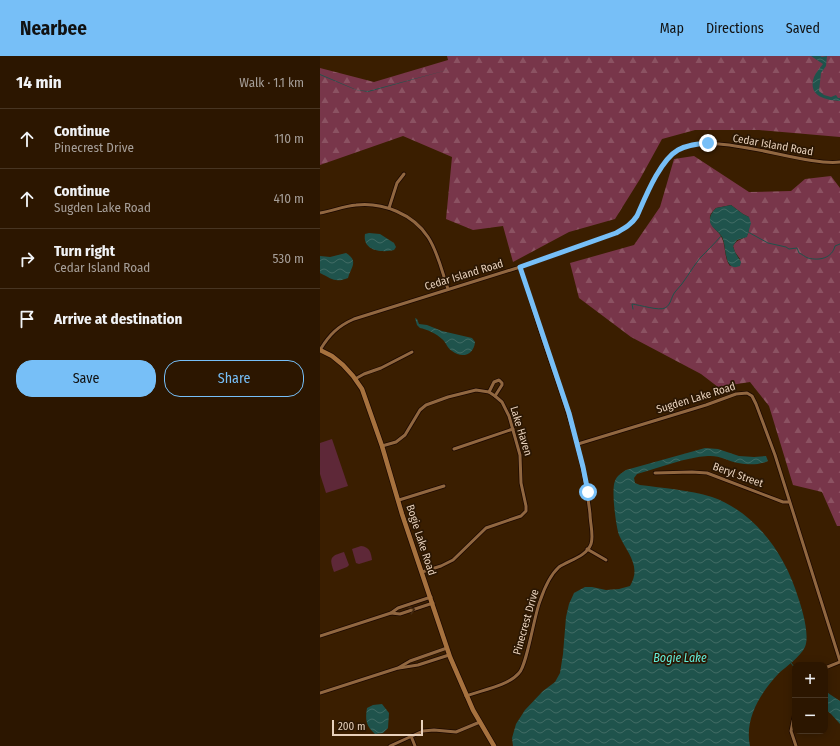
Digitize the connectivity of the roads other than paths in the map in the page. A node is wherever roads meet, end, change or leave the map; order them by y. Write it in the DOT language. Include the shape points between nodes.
graph roads {
  1 [pos="840,162"];
  2 [pos="404,174"];
  3 [pos="389,208"];
  4 [pos="320,213"];
  5 [pos="520,267"];
  6 [pos="448,289"];
  7 [pos="354,319"];
  8 [pos="320,350"];
  9 [pos="412,352"];
  10 [pos="355,379"];
  11 [pos="488,392"];
  12 [pos="495,396"];
  13 [pos="513,429"];
  14 [pos="578,444"];
  15 [pos="382,446"];
  16 [pos="454,449"];
  17 [pos="655,473"];
  18 [pos="444,486"];
  19 [pos="399,500"];
  20 [pos="789,502"];
  21 [pos="587,549"];
  22 [pos="606,560"];
  23 [pos="422,572"];
  24 [pos="431,597"];
  25 [pos="433,603"];
  26 [pos="391,613"];
  27 [pos="320,636"];
  28 [pos="447,648"];
  29 [pos="449,654"];
  30 [pos="425,656"];
  31 [pos="427,662"];
  32 [pos="840,662"];
  33 [pos="828,667"];
  34 [pos="398,668"];
  35 [pos="320,693"];
  36 [pos="466,696"];
  37 [pos="480,722"];
  38 [pos="792,734"];
  39 [pos="411,736"];
  40 [pos="390,746"];
  41 [pos="415,746"];
  42 [pos="494,746"];
  43 [pos="796,746"];
  1 -- 5 [label="street, Cedar Island Road" via="821,162 708,143 685,147 676,151 665,162 634,220 627,228"];
  2 -- 3 [label="street" via="397,183"];
  3 -- 4 [label="street" via="356,205"];
  3 -- 6 [label="street" via="418,225 429,238"];
  5 -- 6 [label="street, Cedar Island Road"];
  5 -- 14 [label="street"];
  6 -- 7 [label="street, Cedar Island Road"];
  7 -- 8 [label="street, Bogie Lake Road" via="336,329"];
  8 -- 10 [label="main road, Bogie Lake Road" via="338,361"];
  9 -- 10 [label="street"];
  10 -- 15 [label="main road, Bogie Lake Road" via="365,398"];
  11 -- 12 [label="street, Lake Haven"];
  11 -- 12 [label="street" via="494,382 499,380 502,385"];
  11 -- 15 [label="street, Lake Haven" via="476,390 426,405 420,410 405,435 396,442"];
  12 -- 13 [label="street, Lake Haven" via="506,409"];
  13 -- 16 [label="street"];
  13 -- 23 [label="street, Lake Haven" via="520,455 520,482 526,511 521,516 486,528 453,560"];
  14 -- 20 [label="street, Sugden Lake Road" via="746,393 752,396 756,404"];
  14 -- 21 [label="street" via="587,486 591,530 591,544"];
  15 -- 19 [label="main road, Bogie Lake Road"];
  17 -- 20 [label="street, Beryl Street" via="707,473 783,502"];
  18 -- 19 [label="street"];
  19 -- 23 [label="main road, Bogie Lake Road"];
  20 -- 32 [label="street, Sugden Lake Road"];
  21 -- 22 [label="street"];
  21 -- 36 [label="street, Pinecrest Drive" via="563,565 550,578 539,602 520,672 505,682"];
  23 -- 24 [label="main road, Bogie Lake Road"];
  24 -- 25 [label="main road, Bogie Lake Road"];
  24 -- 26 [label="street" via="398,608"];
  26 -- 25 [label="street, one-way" via="400,614"];
  25 -- 28 [label="main road, Bogie Lake Road"];
  26 -- 27 [label="street"];
  28 -- 29 [label="main road, Bogie Lake Road"];
  28 -- 30 [label="street"];
  29 -- 31 [label="street"];
  29 -- 36 [label="main road, Bogie Lake Road"];
  30 -- 31 [label="street"];
  30 -- 34 [label="street"];
  31 -- 34 [label="street"];
  32 -- 33 [label="street"];
  34 -- 35 [label="street"];
  36 -- 37 [label="main road, Bogie Lake Road"];
  37 -- 39 [label="street" via="456,732 428,730"];
  37 -- 42 [label="main road, Bogie Lake Road"];
  38 -- 43 [label="street"];
  39 -- 40 [label="street"];
  39 -- 41 [label="street"];
}
